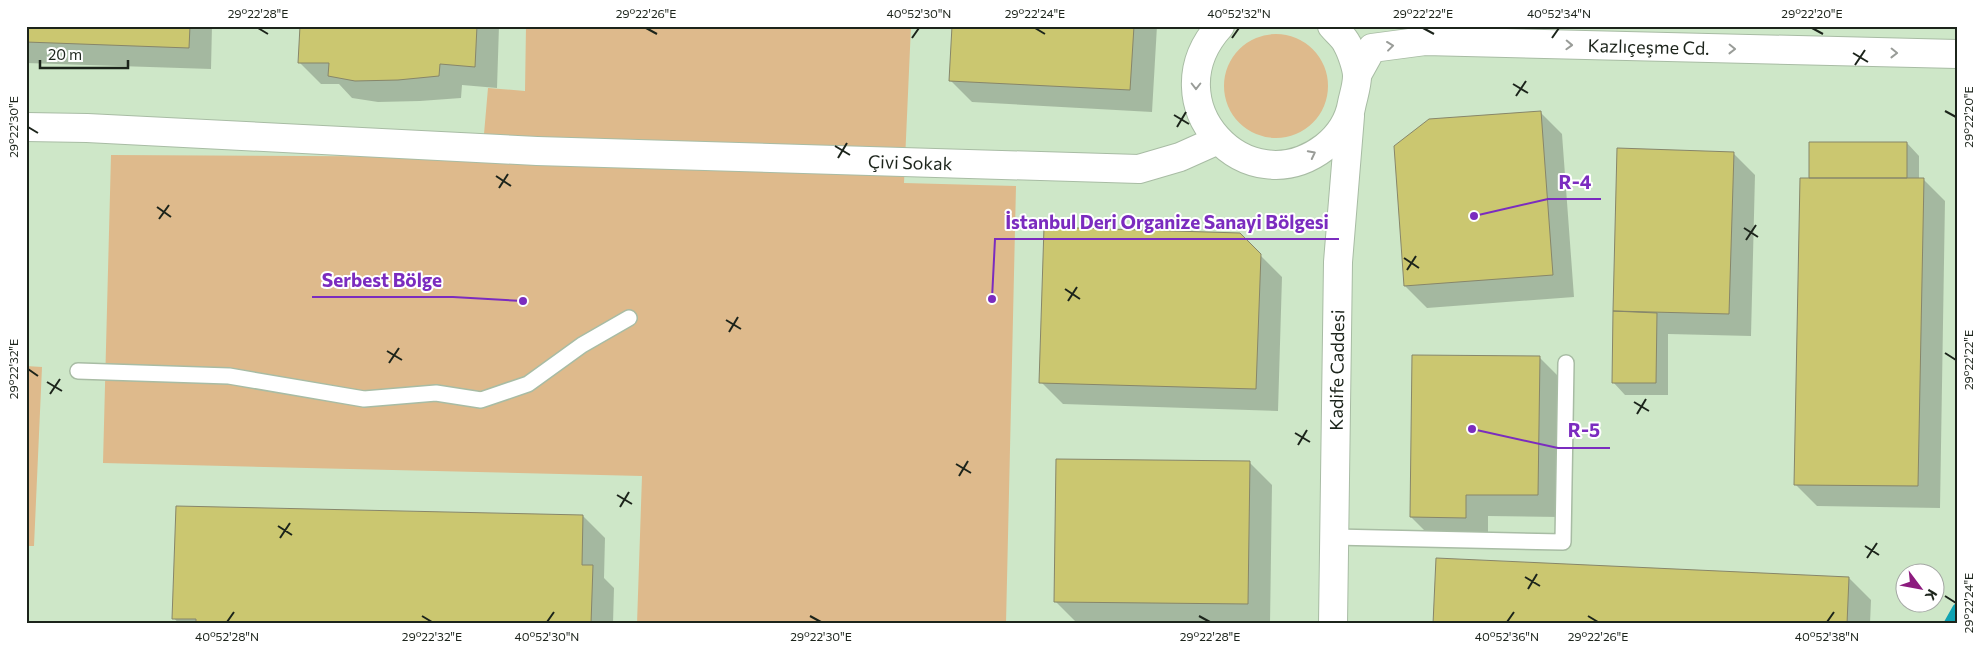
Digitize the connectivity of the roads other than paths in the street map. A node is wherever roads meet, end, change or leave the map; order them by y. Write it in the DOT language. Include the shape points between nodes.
graph roads {
  1 [pos="1220,26"];
  2 [pos="1332,26"];
  3 [pos="1957,54"];
  4 [pos="1357,75"];
  5 [pos="1350,116"];
  6 [pos="26,127"];
  7 [pos="1218,140"];
  8 [pos="629,318"];
  9 [pos="1566,363"];
  10 [pos="78,371"];
  11 [pos="1334,536"];
  12 [pos="1332,624"];
  1 -- 7 [label="street, one-way" via="1208,40 1197,65 1196,92 1202,118"];
  2 -- 4 [label="street" via="1348,44"];
  4 -- 3 [label="street, Kazlıçeşme Cd., one-way" via="1372,48 1425,42"];
  4 -- 5 [label="street, Kadife Caddesi"];
  7 -- 5 [label="street, one-way" via="1239,156 1264,164 1290,163 1315,154 1336,138"];
  5 -- 11 [label="street, Kadife Caddesi" via="1338,262"];
  6 -- 7 [label="street, Çivi Sokak" via="537,151 1139,169 1180,157"];
  8 -- 10 [label="lane" via="582,345 528,384 481,400 436,393 364,399 229,376"];
  9 -- 11 [label="lane" via="1563,542"];
  11 -- 12 [label="street, Kadife Caddesi"];
}
